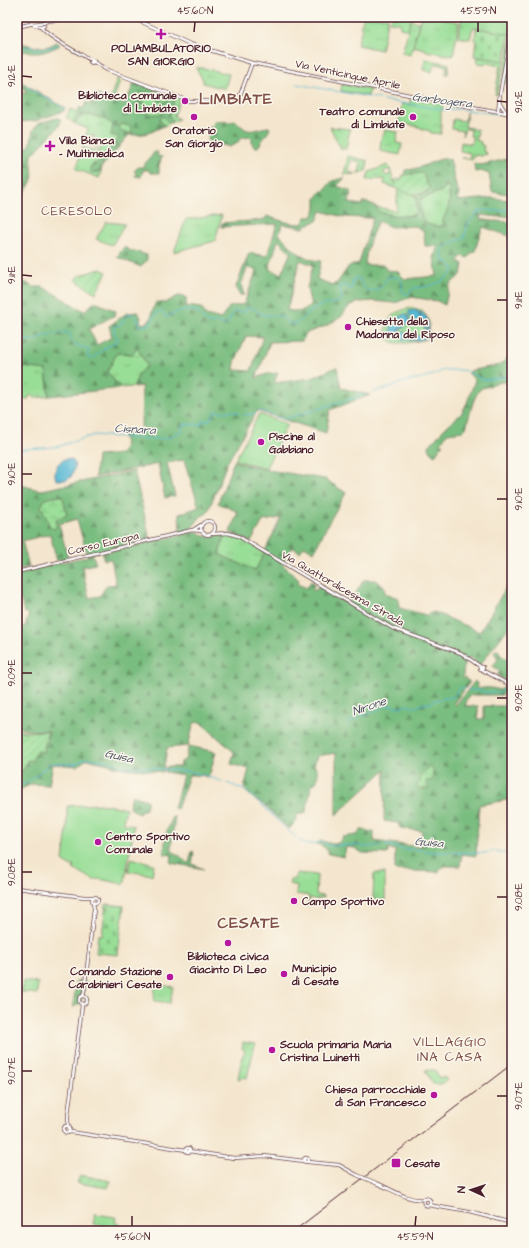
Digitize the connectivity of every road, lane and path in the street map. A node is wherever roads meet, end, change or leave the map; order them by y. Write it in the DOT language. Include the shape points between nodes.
graph roads {
  1 [pos="81,17"];
  2 [pos="88,17"];
  3 [pos="131,17"];
  4 [pos="72,18"];
  5 [pos="512,24"];
  6 [pos="42,26"];
  7 [pos="17,27"];
  8 [pos="252,63"];
  9 [pos="499,101"];
  10 [pos="503,106"];
  11 [pos="498,109"];
  12 [pos="503,111"];
  13 [pos="512,114"];
  14 [pos="201,525"];
  15 [pos="216,529"];
  16 [pos="192,530"];
  17 [pos="201,531"];
  18 [pos="219,533"];
  19 [pos="213,534"];
  20 [pos="248,542"];
  21 [pos="258,548"];
  22 [pos="263,549"];
  23 [pos="267,553"];
  24 [pos="17,572"];
  25 [pos="512,686"];
  26 [pos="17,888"];
  27 [pos="84,897"];
  28 [pos="94,897"];
  29 [pos="93,902"];
  30 [pos="97,902"];
  31 [pos="94,908"];
  32 [pos="84,996"];
  33 [pos="83,1005"];
  34 [pos="68,1127"];
  35 [pos="68,1132"];
  36 [pos="76,1133"];
  37 [pos="424,1201"];
  38 [pos="429,1203"];
  39 [pos="512,1223"];
  1 -- 4 [label="street"];
  2 -- 4 [label="street"];
  3 -- 8 [label="street, Via Venticinque Aprile" via="190,44"];
  4 -- 6 [label="street" via="47,21"];
  5 -- 9 [label="street"];
  6 -- 7 [label="street" via="35,24"];
  6 -- 8 [label="street" via="45,32 107,70 191,101 239,98"];
  8 -- 11 [label="street, Via Venticinque Aprile" via="444,103"];
  9 -- 10 [label="street"];
  9 -- 11 [label="street"];
  10 -- 11 [label="street"];
  10 -- 12 [label="street"];
  11 -- 12 [label="street, Via Venticinque Aprile" via="500,113"];
  12 -- 13 [label="street"];
  14 -- 15 [label="street" via="210,520"];
  14 -- 16 [label="street, Corso Europa"];
  14 -- 17 [label="street"];
  15 -- 18 [label="street"];
  15 -- 19 [label="street"];
  16 -- 17 [label="street, Corso Europa"];
  16 -- 24 [label="street, Corso Europa"];
  17 -- 19 [label="street" via="208,535"];
  18 -- 19 [label="street, Via Quattordicesima Strada"];
  18 -- 20 [label="street, Via Quattordicesima Strada" via="233,534"];
  20 -- 21 [label="street, Via Quattordicesima Strada"];
  20 -- 22 [label="street, Via Quattordicesima Strada"];
  21 -- 22 [label="street"];
  21 -- 23 [label="street, Via Quattordicesima Strada"];
  22 -- 23 [label="street, Via Quattordicesima Strada"];
  23 -- 25 [label="street, Via Quattordicesima Strada" via="392,628 456,651"];
  26 -- 27 [label="street"];
  27 -- 28 [label="street"];
  27 -- 29 [label="street"];
  28 -- 29 [label="street"];
  28 -- 30 [label="street" via="98,898"];
  29 -- 30 [label="street"];
  29 -- 31 [label="street"];
  30 -- 31 [label="street"];
  31 -- 32 [label="street"];
  32 -- 33 [label="street" via="87,1001"];
  32 -- 33 [label="street" via="79,1000"];
  33 -- 34 [label="street"];
  34 -- 35 [label="street"];
  34 -- 35 [label="street" via="63,1128 63,1131"];
  34 -- 36 [label="street"];
  35 -- 36 [label="street"];
  36 -- 37 [label="street, bridge" via="234,1158 264,1156 339,1165 400,1194"];
  37 -- 38 [label="street" via="425,1205"];
  37 -- 38 [label="street" via="427,1198"];
  38 -- 39 [label="street"];
}
